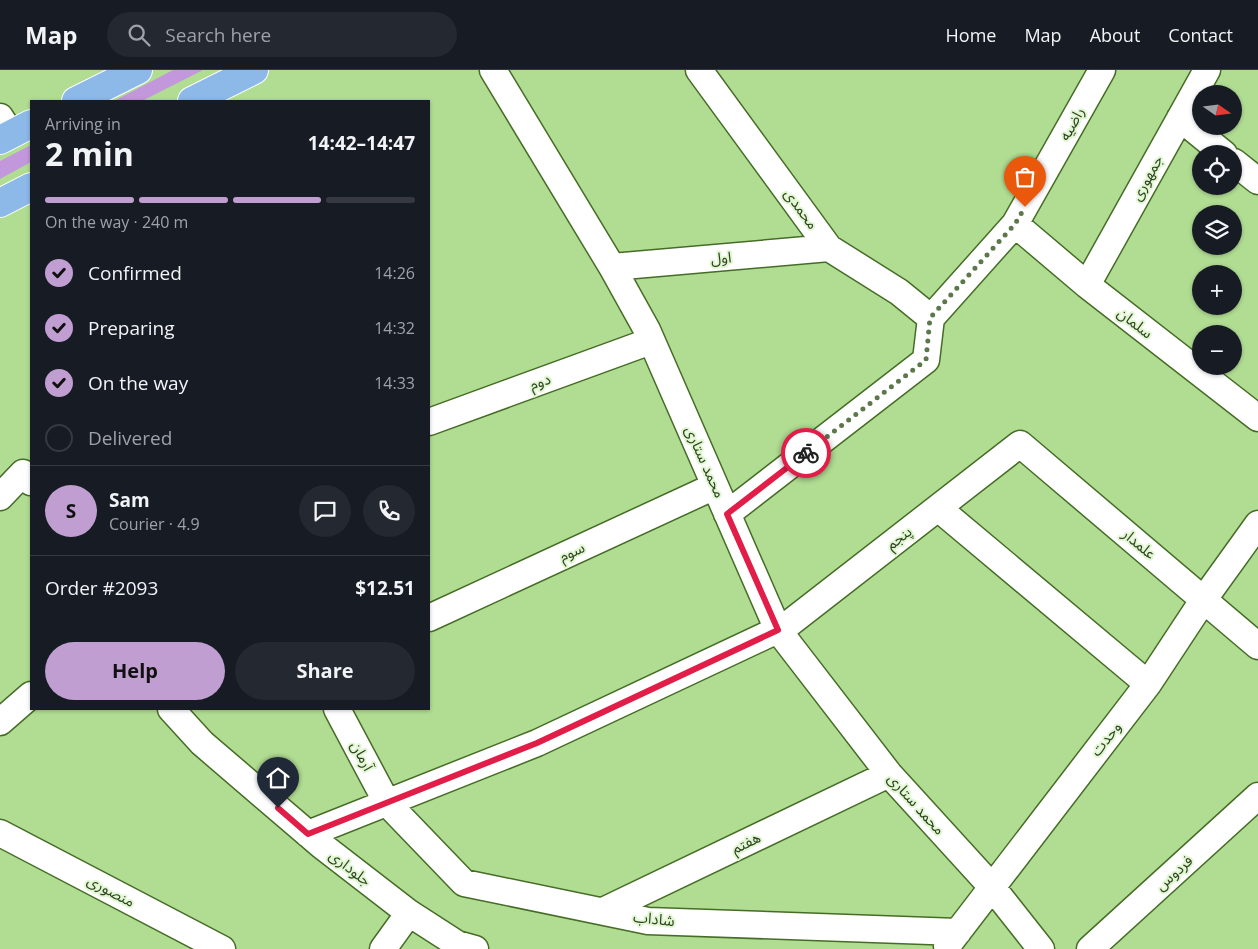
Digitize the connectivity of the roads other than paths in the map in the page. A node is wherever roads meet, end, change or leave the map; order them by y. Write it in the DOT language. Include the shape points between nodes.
graph roads {
  1 [pos="138,70"];
  2 [pos="254,70"];
  3 [pos="492,70"];
  4 [pos="699,70"];
  5 [pos="1102,70"];
  6 [pos="1207,70"];
  7 [pos="78,100"];
  8 [pos="194,100"];
  9 [pos="1180,118"];
  10 [pos="1213,145"];
  11 [pos="1242,168"];
  12 [pos="1258,181"];
  13 [pos="30,188"];
  14 [pos="0,204"];
  15 [pos="1015,224"];
  16 [pos="829,248"];
  17 [pos="612,267"];
  18 [pos="1087,285"];
  19 [pos="930,318"];
  20 [pos="651,341"];
  21 [pos="1258,418"];
  22 [pos="430,422"];
  23 [pos="1020,444"];
  24 [pos="30,481"];
  25 [pos="714,486"];
  26 [pos="0,497"];
  27 [pos="938,508"];
  28 [pos="727,514"];
  29 [pos="1258,524"];
  30 [pos="1204,599"];
  31 [pos="430,618"];
  32 [pos="778,630"];
  33 [pos="1258,646"];
  34 [pos="1148,684"];
  35 [pos="30,696"];
  36 [pos="172,710"];
  37 [pos="338,710"];
  38 [pos="0,722"];
  39 [pos="889,774"];
  40 [pos="1258,796"];
  41 [pos="387,802"];
  42 [pos="0,833"];
  43 [pos="308,834"];
  44 [pos="992,887"];
  45 [pos="603,911"];
  46 [pos="409,913"];
  47 [pos="952,940"];
  48 [pos="222,949"];
  49 [pos="383,949"];
  50 [pos="475,949"];
  51 [pos="1041,949"];
  52 [pos="1090,949"];
  1 -- 7 [label="main road"];
  2 -- 8 [label="main road"];
  3 -- 17 [label="street, محمد ستاری"];
  4 -- 16 [label="street, محمدی"];
  5 -- 15 [label="street, راضیه"];
  6 -- 9 [label="street, جمهوری"];
  9 -- 10 [label="street"];
  9 -- 18 [label="street, جمهوری"];
  11 -- 12 [label="street"];
  13 -- 14 [label="main road"];
  15 -- 18 [label="street, سلمان"];
  15 -- 19 [label="street, راضیه"];
  16 -- 17 [label="street, اول"];
  16 -- 19 [label="street, محمدی" via="899,292"];
  17 -- 20 [label="street, محمد ستاری"];
  18 -- 21 [label="street, سلمان"];
  19 -- 28 [label="street" via="926,360"];
  20 -- 22 [label="street, دوم"];
  20 -- 25 [label="street, محمد ستاری"];
  23 -- 27 [label="street, پنجم"];
  23 -- 30 [label="street, علمدار"];
  24 -- 26 [label="street" via="23,473"];
  25 -- 28 [label="street, محمد ستاری"];
  25 -- 31 [label="street, سوم"];
  27 -- 32 [label="street, پنجم"];
  27 -- 34 [label="street"];
  28 -- 32 [label="street, محمد ستاری"];
  29 -- 30 [label="street, وحدت"];
  30 -- 33 [label="street, علمدار"];
  30 -- 34 [label="street, وحدت"];
  32 -- 39 [label="street, محمد ستاری"];
  32 -- 41 [label="street, پنجم" via="537,743"];
  34 -- 44 [label="street, وحدت"];
  35 -- 38 [label="street"];
  36 -- 43 [label="street, جلوداری" via="202,742"];
  37 -- 41 [label="street, آرمان"];
  39 -- 44 [label="street, محمد ستاری"];
  39 -- 45 [label="street, هفتم"];
  40 -- 52 [label="street, فردوس"];
  41 -- 43 [label="street, پنجم"];
  41 -- 45 [label="street, شاداب" via="464,883"];
  42 -- 48 [label="street, منصوری"];
  43 -- 46 [label="street, جلوداری"];
  44 -- 47 [label="street, وحدت"];
  44 -- 51 [label="street, محمد ستاری"];
  45 -- 47 [label="street, شاداب" via="648,921"];
  46 -- 49 [label="street"];
  46 -- 50 [label="street, جلوداری" via="457,944"];
}
